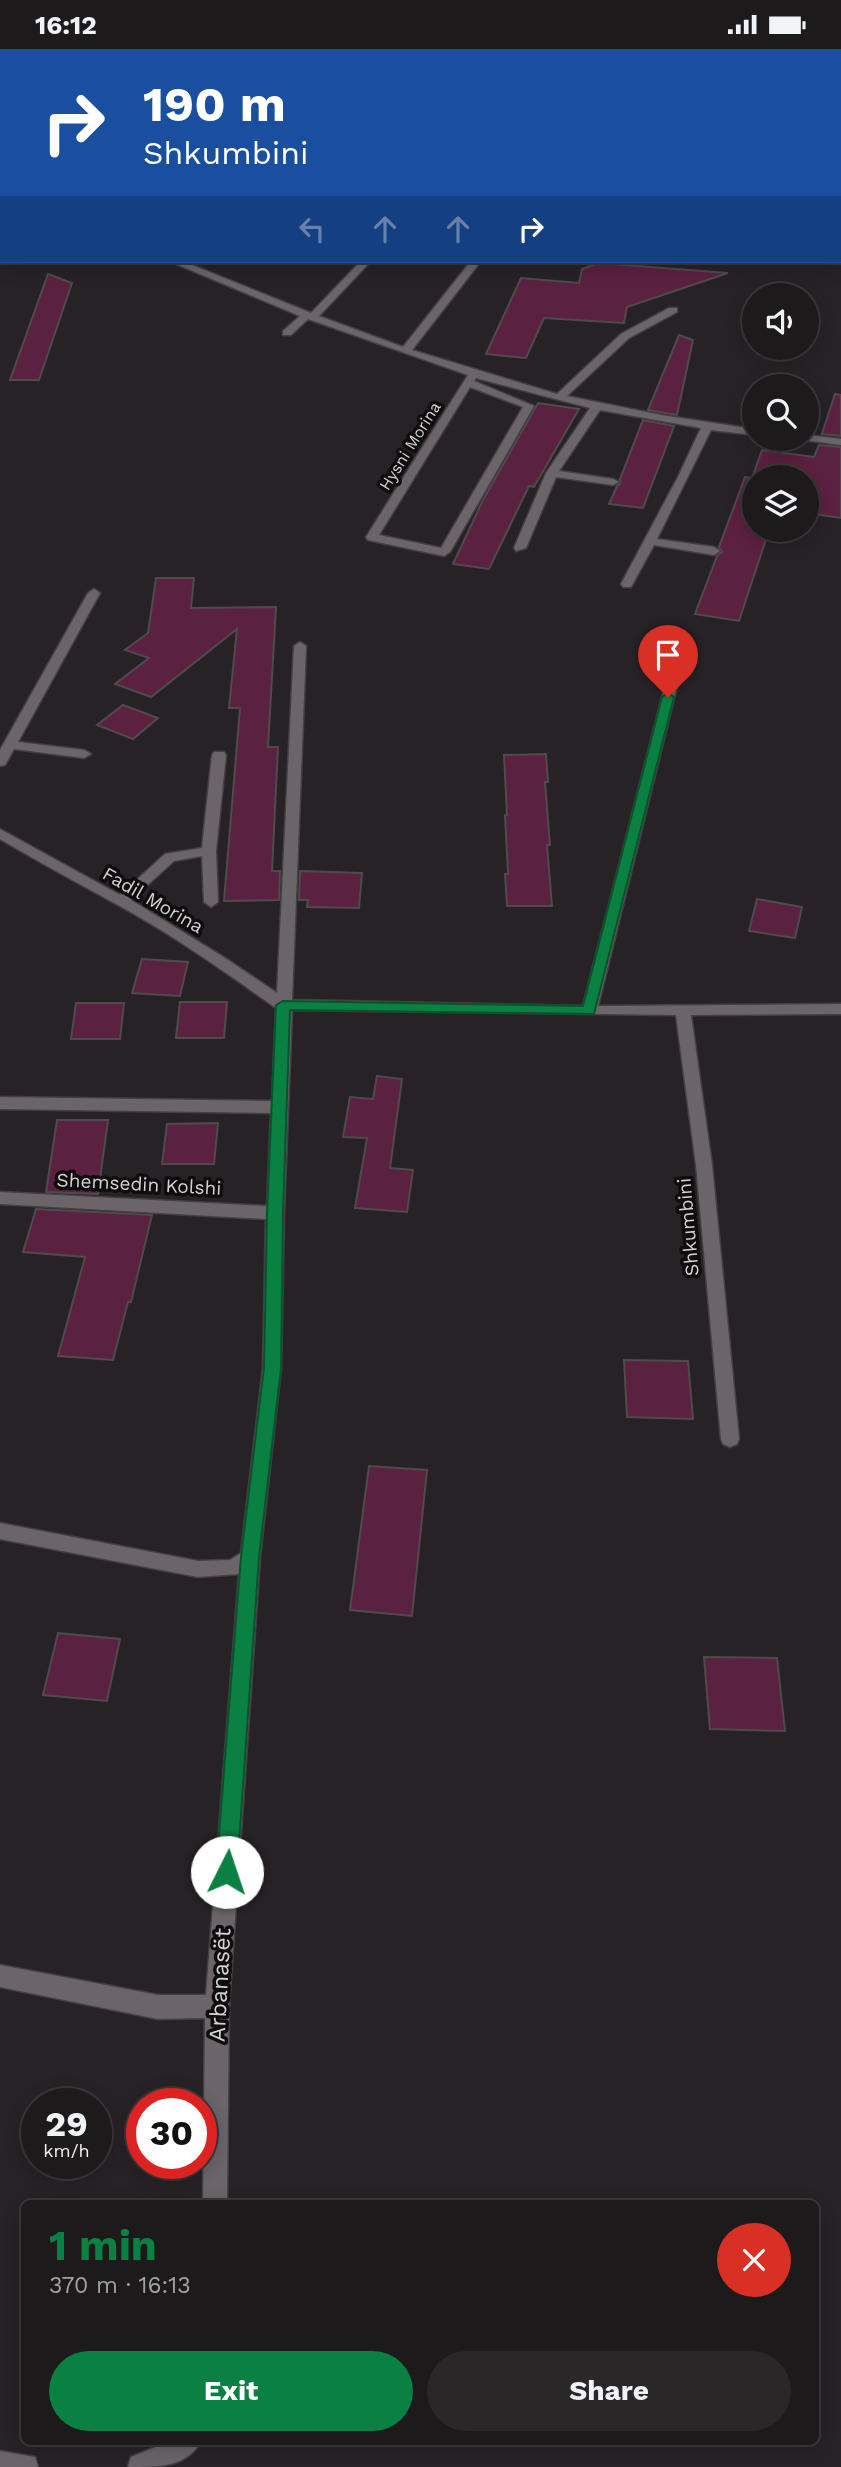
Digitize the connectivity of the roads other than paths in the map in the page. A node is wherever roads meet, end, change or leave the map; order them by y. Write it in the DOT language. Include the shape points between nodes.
graph roads {
  1 [pos="179,263"];
  2 [pos="364,263"];
  3 [pos="475,263"];
  4 [pos="673,310"];
  5 [pos="309,316"];
  6 [pos="287,333"];
  7 [pos="406,350"];
  8 [pos="471,377"];
  9 [pos="560,397"];
  10 [pos="597,406"];
  11 [pos="707,426"];
  12 [pos="742,430"];
  13 [pos="819,439"];
  14 [pos="841,442"];
  15 [pos="552,473"];
  16 [pos="613,482"];
  17 [pos="649,541"];
  18 [pos="520,548"];
  19 [pos="714,551"];
  20 [pos="627,584"];
  21 [pos="93,593"];
  22 [pos="300,646"];
  23 [pos="675,670"];
  24 [pos="10,745"];
  25 [pos="84,754"];
  26 [pos="219,755"];
  27 [pos="0,762"];
  28 [pos="0,833"];
  29 [pos="209,851"];
  30 [pos="122,901"];
  31 [pos="211,902"];
  32 [pos="283,1005"];
  33 [pos="841,1009"];
  34 [pos="589,1011"];
  35 [pos="683,1011"];
  36 [pos="0,1103"];
  37 [pos="279,1107"];
  38 [pos="0,1198"];
  39 [pos="275,1213"];
  40 [pos="730,1439"];
  41 [pos="0,1531"];
  42 [pos="250,1557"];
  43 [pos="0,1976"];
  44 [pos="217,2006"];
  45 [pos="215,2200"];
  46 [pos="185,2445"];
  47 [pos="0,2465"];
  48 [pos="25,2467"];
  49 [pos="141,2467"];
  1 -- 5 [label="street"];
  2 -- 5 [label="street"];
  3 -- 7 [label="street"];
  4 -- 9 [label="street" via="625,336"];
  5 -- 6 [label="street"];
  5 -- 7 [label="street"];
  7 -- 8 [label="street"];
  8 -- 8 [label="street, Hysni Morina" via="372,537 444,552 528,406"];
  8 -- 9 [label="street"];
  9 -- 10 [label="street"];
  10 -- 11 [label="street"];
  10 -- 15 [label="street"];
  11 -- 12 [label="street"];
  11 -- 17 [label="street"];
  13 -- 14 [label="street"];
  15 -- 16 [label="street"];
  15 -- 18 [label="street"];
  17 -- 19 [label="street"];
  17 -- 20 [label="street"];
  21 -- 24 [label="street"];
  22 -- 32 [label="street, Arbanasët"];
  23 -- 34 [label="street"];
  24 -- 25 [label="street"];
  24 -- 27 [label="street"];
  26 -- 29 [label="street"];
  28 -- 30 [label="street, Fadil Morina"];
  29 -- 30 [label="street" via="170,857"];
  29 -- 31 [label="street"];
  30 -- 32 [label="street, Fadil Morina"];
  32 -- 34 [label="street"];
  32 -- 37 [label="street, Arbanasët"];
  33 -- 35 [label="street"];
  34 -- 35 [label="street"];
  35 -- 40 [label="street, Shkumbini" via="704,1165"];
  36 -- 37 [label="street"];
  37 -- 39 [label="street, Arbanasët"];
  38 -- 39 [label="street, Shemsedin Kolshi"];
  39 -- 42 [label="street, Arbanasët" via="272,1368"];
  41 -- 42 [label="street" via="198,1569 233,1568"];
  42 -- 44 [label="street, Arbanasët"];
  43 -- 44 [label="street" via="158,2007"];
  44 -- 45 [label="street, Arbanasët"];
  46 -- 49 [label="street" via="178,2454"];
  47 -- 48 [label="street"];
}
